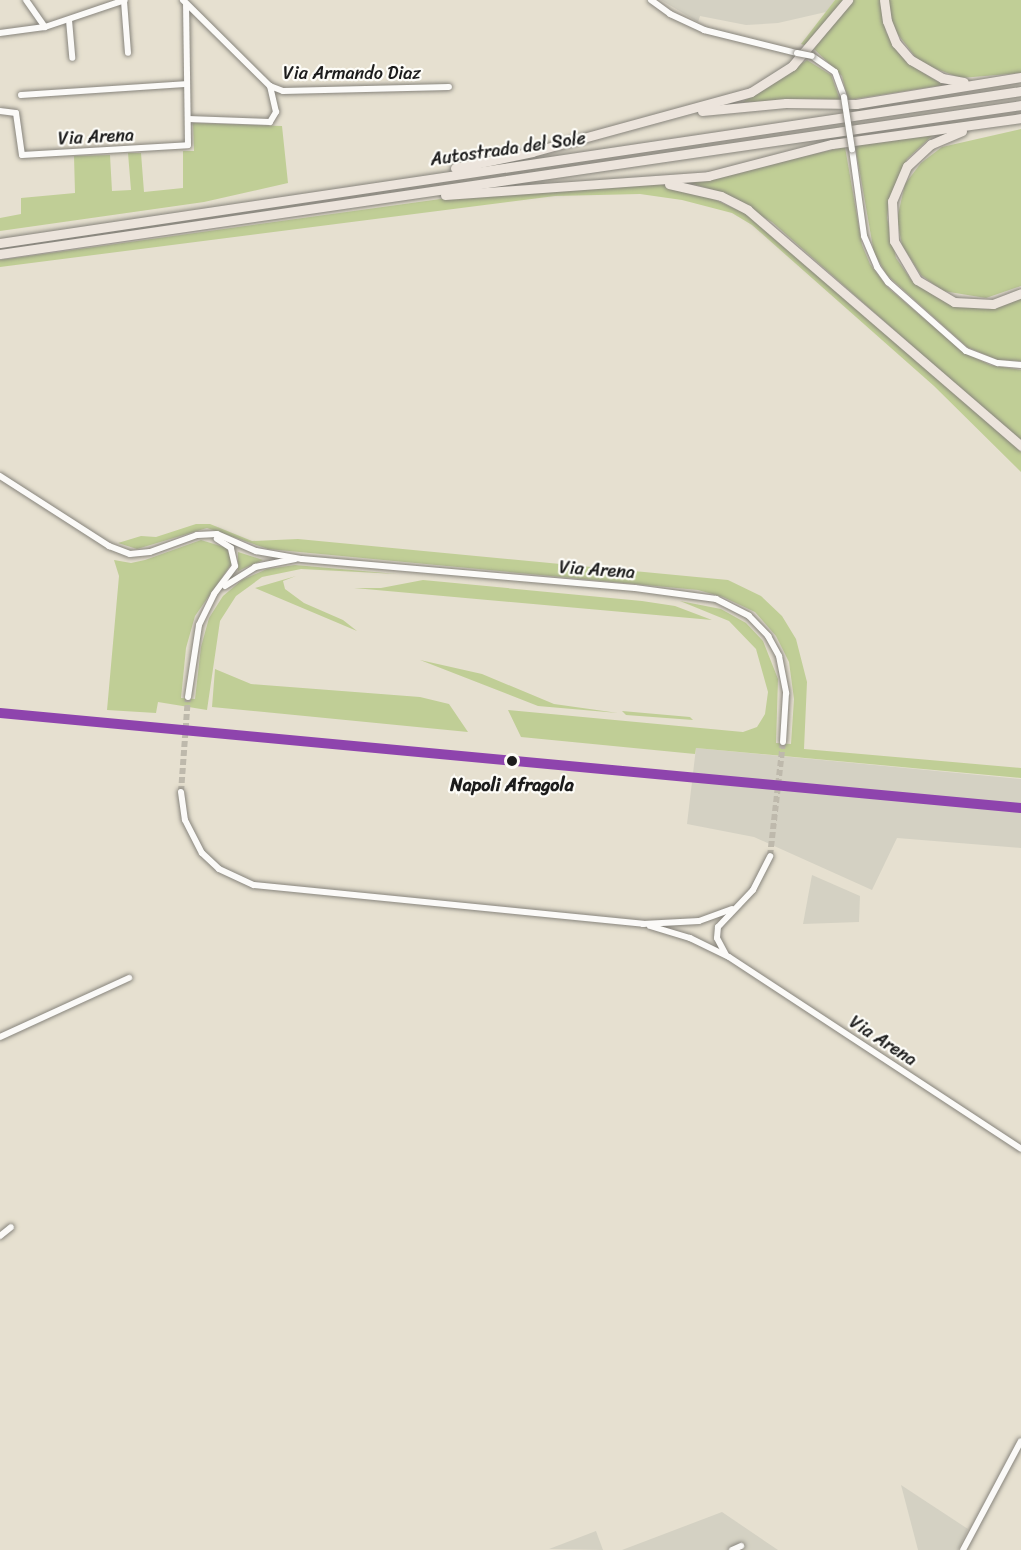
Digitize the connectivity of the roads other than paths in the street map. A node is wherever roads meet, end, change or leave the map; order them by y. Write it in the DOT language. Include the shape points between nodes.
graph roads {
  1 [pos="26,0"];
  2 [pos="100,0"];
  3 [pos="124,0"];
  4 [pos="651,0"];
  5 [pos="848,0"];
  6 [pos="884,0"];
  7 [pos="185,2"];
  8 [pos="104,8"];
  9 [pos="69,20"];
  10 [pos="45,27"];
  11 [pos="0,33"];
  12 [pos="128,53"];
  13 [pos="72,58"];
  14 [pos="1021,77"];
  15 [pos="976,83"];
  16 [pos="185,84"];
  17 [pos="270,86"];
  18 [pos="449,87"];
  19 [pos="1021,91"];
  20 [pos="21,95"];
  21 [pos="1021,105"];
  22 [pos="0,111"];
  23 [pos="669,115"];
  24 [pos="1021,118"];
  25 [pos="188,119"];
  26 [pos="983,124"];
  27 [pos="655,183"];
  28 [pos="366,187"];
  29 [pos="309,209"];
  30 [pos="0,243"];
  31 [pos="0,254"];
  32 [pos="1021,293"];
  33 [pos="1021,364"];
  34 [pos="1021,446"];
  35 [pos="0,476"];
  36 [pos="206,534"];
  37 [pos="302,559"];
  38 [pos="208,604"];
  39 [pos="188,697"];
  40 [pos="783,742"];
  41 [pos="181,792"];
  42 [pos="770,856"];
  43 [pos="732,909"];
  44 [pos="643,924"];
  45 [pos="729,957"];
  46 [pos="129,978"];
  47 [pos="0,1037"];
  48 [pos="1021,1149"];
  49 [pos="10,1227"];
  50 [pos="0,1236"];
  51 [pos="1021,1441"];
  52 [pos="741,1546"];
  53 [pos="732,1550"];
  54 [pos="963,1550"];
  1 -- 10 [label="street"];
  2 -- 8 [label="street"];
  3 -- 8 [label="street"];
  3 -- 12 [label="street"];
  4 -- 33 [label="street, bridge" via="669,14 704,30 812,56 835,72 844,97 864,236 877,267 888,282 966,351 998,363"];
  5 -- 23 [label="highway" via="809,50 769,83 751,92"];
  6 -- 15 [label="highway" via="896,42 911,60 942,78"];
  7 -- 16 [label="street, Via Arena"];
  7 -- 17 [label="street, Via Armando Diaz"];
  8 -- 9 [label="street"];
  9 -- 10 [label="street"];
  9 -- 13 [label="street"];
  10 -- 11 [label="street"];
  14 -- 15 [label="highway"];
  15 -- 23 [label="highway" via="856,104 752,105"];
  16 -- 20 [label="street"];
  16 -- 25 [label="street, Via Arena"];
  17 -- 18 [label="street, Via Armando Diaz" via="283,91"];
  17 -- 25 [label="street" via="276,112 270,122"];
  19 -- 28 [label="highway, Autostrada del Sole"];
  21 -- 29 [label="highway, Autostrada del Sole"];
  22 -- 25 [label="street, Via Arena" via="16,112 22,155 183,147 190,140"];
  23 -- 28 [label="highway" via="532,152"];
  24 -- 26 [label="highway"];
  26 -- 27 [label="highway" via="832,144 708,176"];
  26 -- 32 [label="highway" via="931,144 907,166 892,201 894,242 917,280 954,302 993,304"];
  27 -- 29 [label="highway" via="484,191"];
  27 -- 34 [label="highway" via="693,187 748,210"];
  28 -- 30 [label="highway, Autostrada del Sole"];
  29 -- 31 [label="highway, Autostrada del Sole"];
  35 -- 36 [label="street" via="123,552 150,552"];
  36 -- 37 [label="street, Via Arena" via="217,534 256,551"];
  36 -- 38 [label="street, Via Arena" via="228,545 235,561 231,575"];
  37 -- 38 [label="street, Via Arena" via="255,567 234,579"];
  37 -- 40 [label="street, Via Arena" via="681,592 730,604 762,628 779,656 786,693"];
  38 -- 39 [label="street, Via Arena" via="196,636"];
  41 -- 44 [label="street, Via Arena" via="188,827 202,853 225,873 254,885"];
  42 -- 43 [label="street, Via Arena" via="753,890"];
  43 -- 44 [label="street, Via Arena" via="699,921"];
  43 -- 45 [label="street, Via Arena" via="716,932 719,946"];
  44 -- 45 [label="street, Via Arena" via="690,938"];
  45 -- 48 [label="street, Via Arena"];
  46 -- 47 [label="street"];
  49 -- 50 [label="street"];
  51 -- 54 [label="street"];
  52 -- 53 [label="street"];
}
